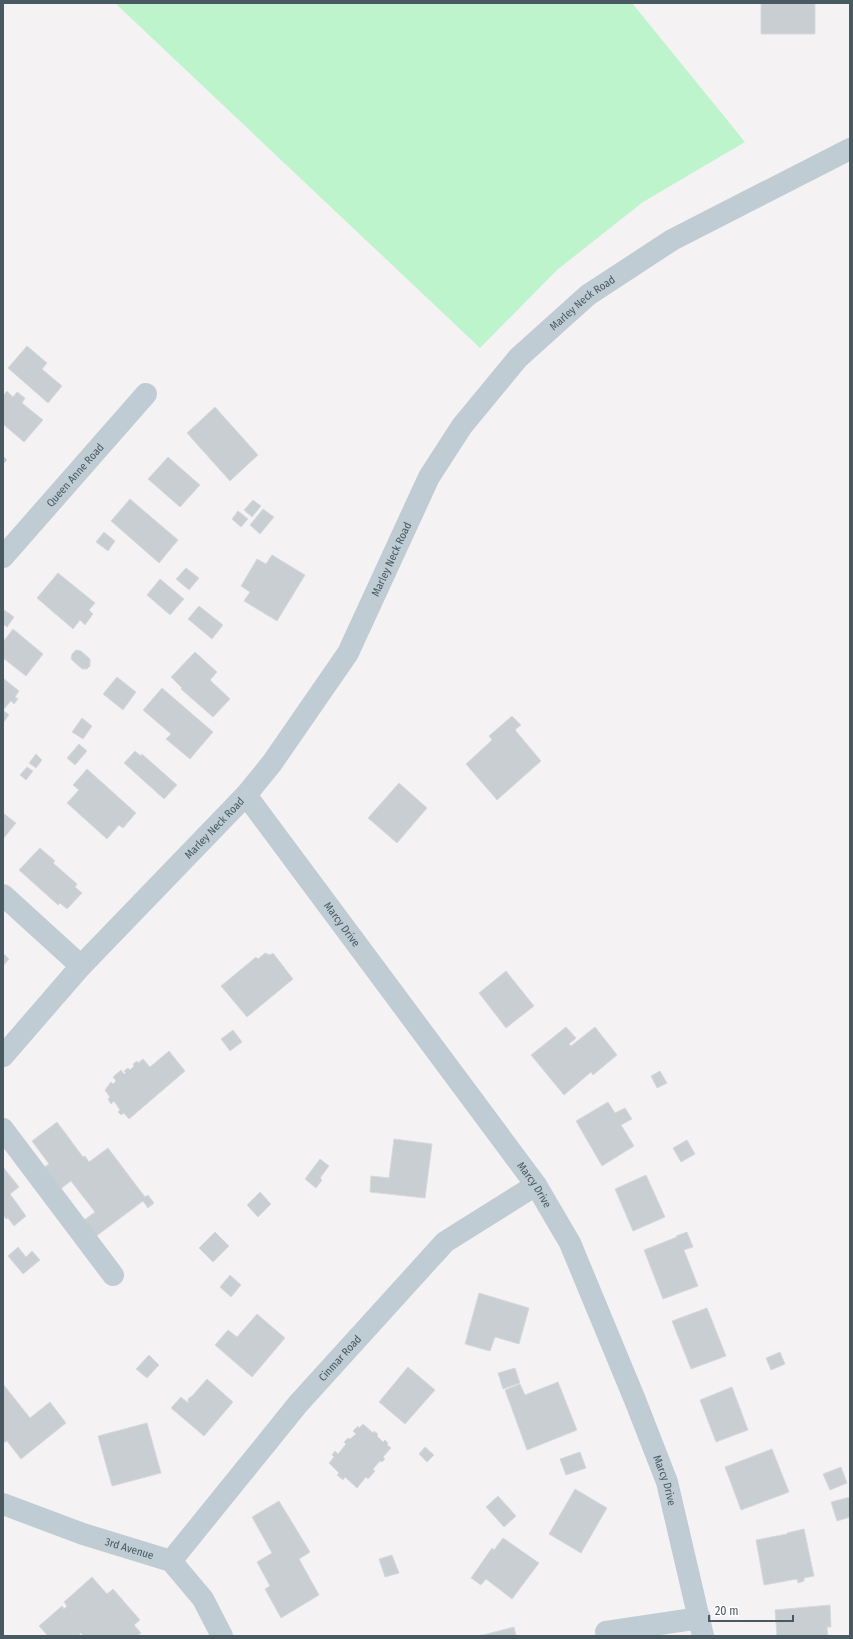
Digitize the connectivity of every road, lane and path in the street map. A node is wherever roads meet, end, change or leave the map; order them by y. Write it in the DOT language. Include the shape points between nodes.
graph roads {
  1 [pos="850,149"];
  2 [pos="146,394"];
  3 [pos="3,557"];
  4 [pos="246,795"];
  5 [pos="3,895"];
  6 [pos="81,966"];
  7 [pos="3,1056"];
  8 [pos="3,1129"];
  9 [pos="536,1185"];
  10 [pos="113,1275"];
  11 [pos="3,1504"];
  12 [pos="171,1561"];
  13 [pos="702,1627"];
  14 [pos="606,1632"];
  15 [pos="222,1636"];
  1 -- 4 [label="street, Marley Neck Road" via="672,240 588,295 518,358 462,426 429,477 348,653"];
  2 -- 3 [label="street, Queen Anne Road"];
  4 -- 6 [label="street, Marley Neck Road"];
  4 -- 9 [label="street, Marcy Drive"];
  5 -- 6 [label="street"];
  6 -- 7 [label="street, Marley Neck Road"];
  8 -- 10 [label="street"];
  9 -- 12 [label="street, Cinmar Road" via="445,1242 298,1404"];
  9 -- 13 [label="street, Marcy Drive" via="570,1243 667,1482"];
  11 -- 12 [label="street, 3rd Avenue" via="83,1534"];
  12 -- 15 [label="street" via="203,1599"];
  13 -- 14 [label="street"];
}
